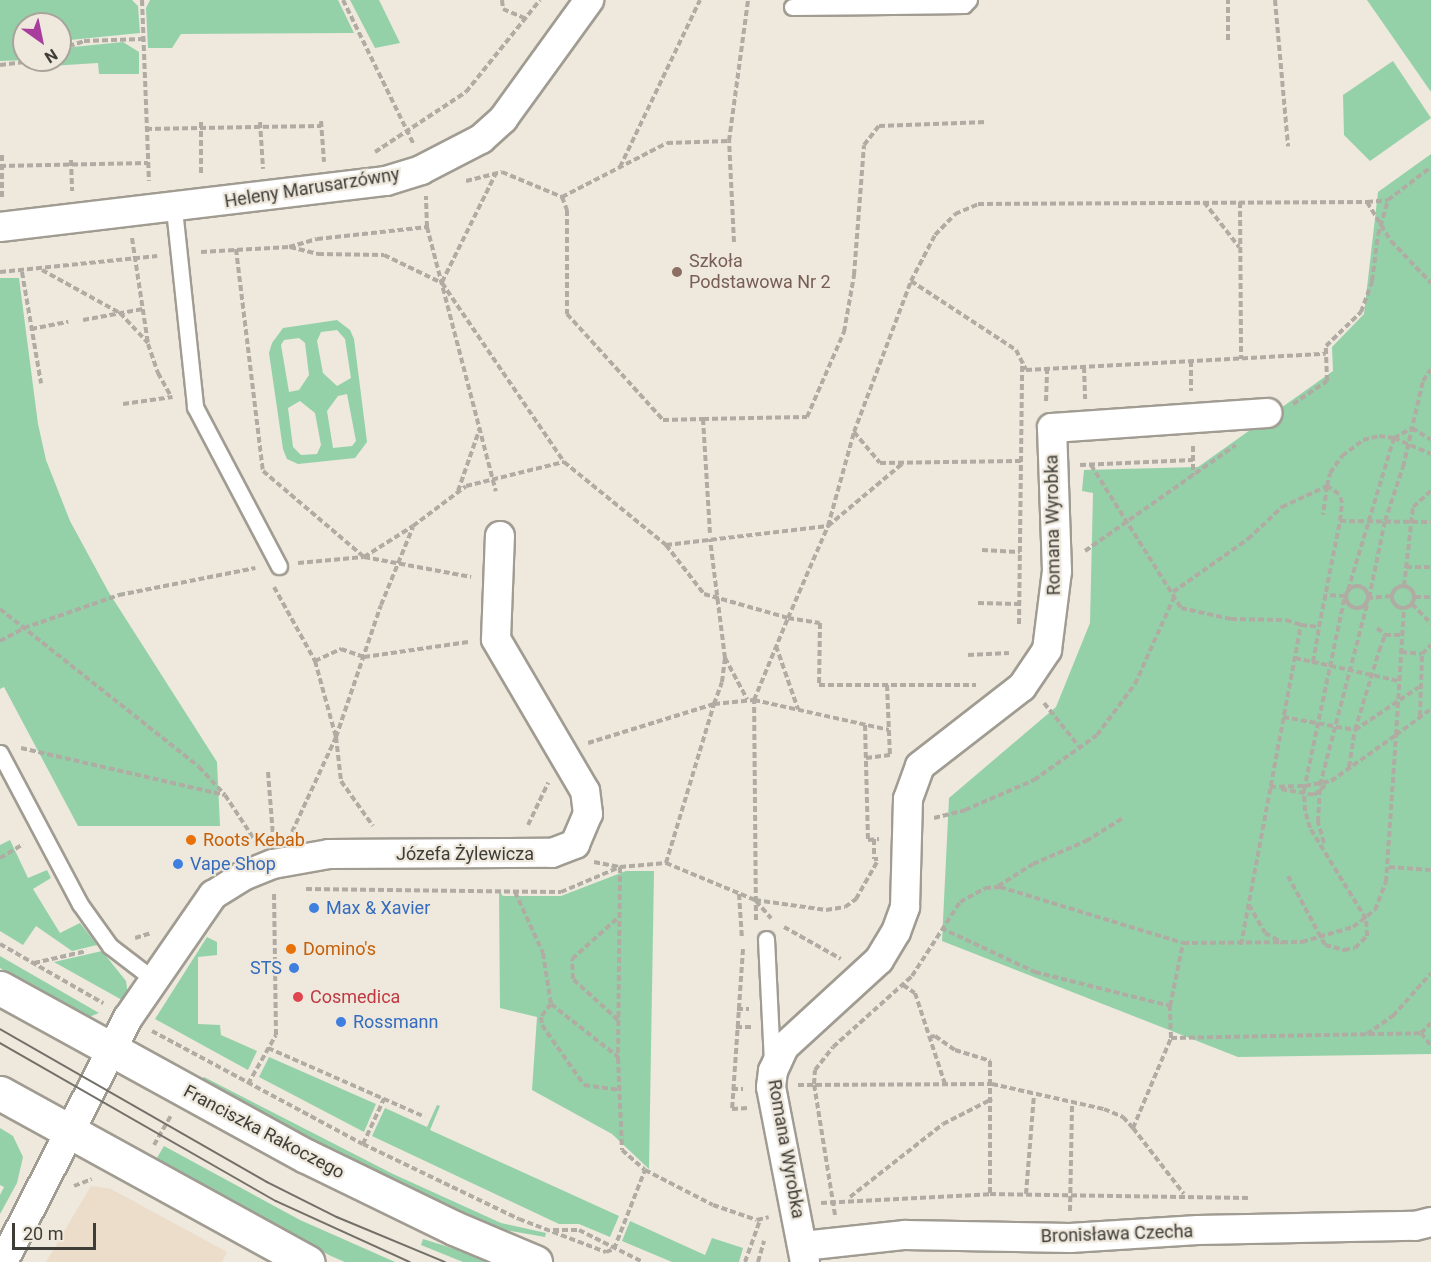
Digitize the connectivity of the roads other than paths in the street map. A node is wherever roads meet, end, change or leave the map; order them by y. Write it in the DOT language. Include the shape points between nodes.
graph roads {
  1 [pos="589,0"];
  2 [pos="969,0"];
  3 [pos="889,3"];
  4 [pos="792,7"];
  5 [pos="174,209"];
  6 [pos="0,227"];
  7 [pos="1276,412"];
  8 [pos="500,536"];
  9 [pos="286,565"];
  10 [pos="6,750"];
  11 [pos="761,933"];
  12 [pos="153,979"];
  13 [pos="0,988"];
  14 [pos="111,1049"];
  15 [pos="768,1082"];
  16 [pos="0,1093"];
  17 [pos="69,1133"];
  18 [pos="1431,1222"];
  19 [pos="804,1254"];
  20 [pos="5,1261"];
  21 [pos="308,1262"];
  22 [pos="535,1262"];
  1 -- 5 [label="street, Heleny Marusarzówny" via="504,119 428,179 386,180"];
  2 -- 3 [label="lane" via="964,5"];
  3 -- 4 [label="lane"];
  5 -- 6 [label="street, Heleny Marusarzówny"];
  5 -- 9 [label="lane" via="199,417"];
  7 -- 15 [label="street, Romana Wyrobka" via="1052,428 1057,571 1047,650 1022,687 920,766 910,788 905,907 896,933 879,960 784,1047"];
  8 -- 12 [label="street, Józefa Żylewicza" via="496,639 585,791 588,814 575,844 552,853 267,857 213,895"];
  10 -- 12 [label="lane" via="41,832 80,904 110,945"];
  11 -- 15 [label="lane" via="768,1009"];
  12 -- 14 [label="street, Józefa Żylewicza"];
  13 -- 14 [label="main road, Franciszka Rakoczego"];
  14 -- 17 [label="street, Józefa Żylewicza"];
  14 -- 22 [label="main road, Franciszka Rakoczego" via="402,1203"];
  15 -- 19 [label="street, Romana Wyrobka"];
  16 -- 17 [label="main road"];
  17 -- 20 [label="street, Józefa Żylewicza"];
  17 -- 21 [label="main road"];
  18 -- 19 [label="street, Bronisława Czecha" via="1414,1226 1198,1230 1070,1238 905,1235 838,1240"];
}
